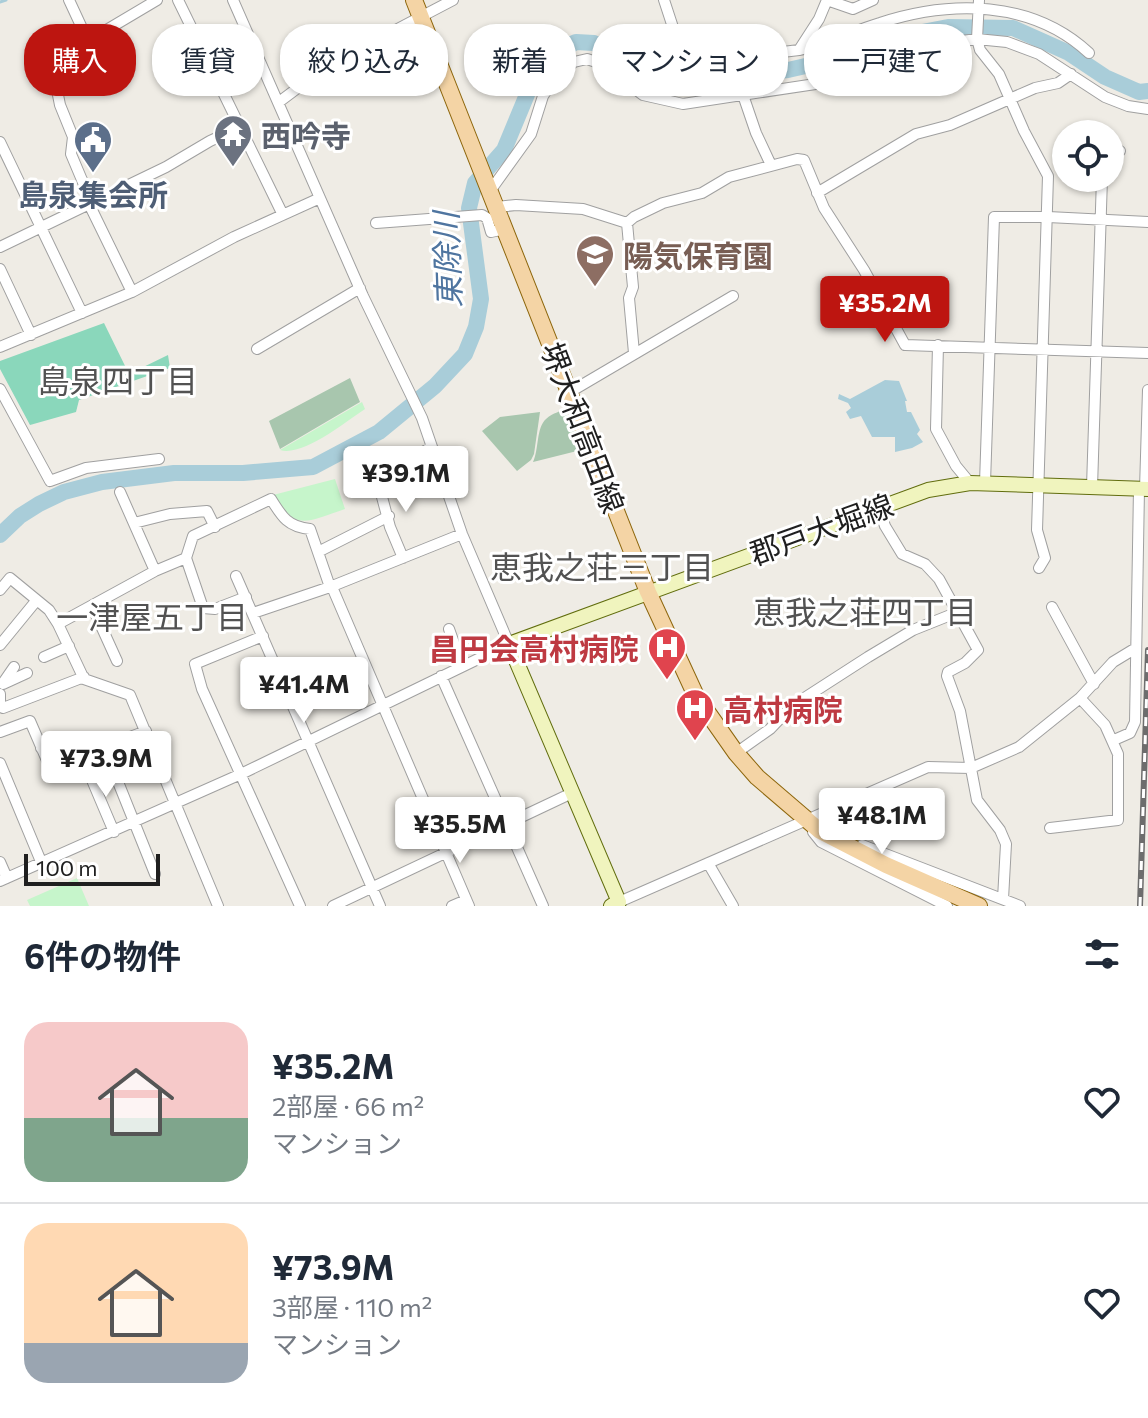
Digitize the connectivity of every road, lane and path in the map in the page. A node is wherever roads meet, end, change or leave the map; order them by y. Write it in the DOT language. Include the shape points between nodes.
graph roads {
  1 [pos="69,0"];
  2 [pos="157,0"];
  3 [pos="178,0"];
  4 [pos="233,0"];
  5 [pos="453,0"];
  6 [pos="664,0"];
  7 [pos="873,0"];
  8 [pos="977,6"];
  9 [pos="417,8"];
  10 [pos="80,24"];
  11 [pos="117,24"];
  12 [pos="672,24"];
  13 [pos="977,39"];
  14 [pos="799,50"];
  15 [pos="788,51"];
  16 [pos="1089,53"];
  17 [pos="592,61"];
  18 [pos="1071,74"];
  19 [pos="788,88"];
  20 [pos="58,96"];
  21 [pos="647,96"];
  22 [pos="736,96"];
  23 [pos="743,96"];
  24 [pos="1011,99"];
  25 [pos="279,102"];
  26 [pos="1148,109"];
  27 [pos="240,127"];
  28 [pos="0,142"];
  29 [pos="771,165"];
  30 [pos="1102,192"];
  31 [pos="817,193"];
  32 [pos="320,198"];
  33 [pos="489,199"];
  34 [pos="91,204"];
  35 [pos="282,213"];
  36 [pos="1048,217"];
  37 [pos="1101,221"];
  38 [pos="1148,222"];
  39 [pos="376,223"];
  40 [pos="627,223"];
  41 [pos="41,228"];
  42 [pos="0,247"];
  43 [pos="0,269"];
  44 [pos="360,288"];
  45 [pos="132,292"];
  46 [pos="733,296"];
  47 [pos="82,313"];
  48 [pos="31,335"];
  49 [pos="938,345"];
  50 [pos="0,347"];
  51 [pos="990,347"];
  52 [pos="257,349"];
  53 [pos="1044,349"];
  54 [pos="1096,351"];
  55 [pos="634,353"];
  56 [pos="1148,353"];
  57 [pos="0,389"];
  58 [pos="1148,390"];
  59 [pos="570,392"];
  60 [pos="431,447"];
  61 [pos="159,459"];
  62 [pos="378,482"];
  63 [pos="977,483"];
  64 [pos="1038,485"];
  65 [pos="1092,487"];
  66 [pos="1144,489"];
  67 [pos="357,490"];
  68 [pos="120,492"];
  69 [pos="879,508"];
  70 [pos="389,516"];
  71 [pos="134,523"];
  72 [pos="215,527"];
  73 [pos="462,534"];
  74 [pos="318,552"];
  75 [pos="186,558"];
  76 [pos="403,558"];
  77 [pos="1039,568"];
  78 [pos="155,571"];
  79 [pos="236,576"];
  80 [pos="331,587"];
  81 [pos="0,590"];
  82 [pos="648,592"];
  83 [pos="246,597"];
  84 [pos="36,601"];
  85 [pos="92,606"];
  86 [pos="1052,607"];
  87 [pos="958,612"];
  88 [pos="253,613"];
  89 [pos="58,624"];
  90 [pos="449,629"];
  91 [pos="263,636"];
  92 [pos="509,644"];
  93 [pos="0,645"];
  94 [pos="69,646"];
  95 [pos="1136,648"];
  96 [pos="44,657"];
  97 [pos="117,661"];
  98 [pos="462,666"];
  99 [pos="14,667"];
  100 [pos="27,673"];
  101 [pos="441,676"];
  102 [pos="84,677"];
  103 [pos="1094,684"];
  104 [pos="1,688"];
  105 [pos="1080,698"];
  106 [pos="381,704"];
  107 [pos="2,706"];
  108 [pos="146,731"];
  109 [pos="0,732"];
  110 [pos="62,740"];
  111 [pos="1114,740"];
  112 [pos="310,741"];
  113 [pos="41,748"];
  114 [pos="736,753"];
  115 [pos="110,762"];
  116 [pos="0,763"];
  117 [pos="61,763"];
  118 [pos="49,765"];
  119 [pos="971,768"];
  120 [pos="89,773"];
  121 [pos="241,774"];
  122 [pos="572,793"];
  123 [pos="177,803"];
  124 [pos="805,820"];
  125 [pos="133,823"];
  126 [pos="506,824"];
  127 [pos="1050,828"];
  128 [pos="820,831"];
  129 [pos="114,832"];
  130 [pos="446,853"];
  131 [pos="0,862"];
  132 [pos="708,863"];
  133 [pos="42,864"];
  134 [pos="155,874"];
  135 [pos="4,880"];
  136 [pos="373,887"];
  137 [pos="1003,899"];
  138 [pos="467,903"];
  139 [pos="617,905"];
  140 [pos="218,906"];
  141 [pos="300,906"];
  142 [pos="333,906"];
  143 [pos="380,906"];
  144 [pos="452,906"];
  145 [pos="543,906"];
  146 [pos="733,906"];
  147 [pos="947,906"];
  148 [pos="979,906"];
  149 [pos="1020,906"];
  1 -- 10 [label="street"];
  2 -- 11 [label="street"];
  3 -- 27 [label="street"];
  4 -- 25 [label="street"];
  5 -- 9 [label="street"];
  6 -- 12 [label="street"];
  7 -- 14 [label="street" via="853,9 827,0"];
  8 -- 13 [label="street"];
  8 -- 14 [label="street" via="897,18"];
  8 -- 16 [label="street" via="1021,14 1062,32"];
  9 -- 25 [label="street"];
  9 -- 33 [label="main road, 堺大和高田線"];
  13 -- 18 [label="street" via="1007,42"];
  13 -- 19 [label="street" via="909,51 822,83"];
  13 -- 24 [label="street"];
  14 -- 15 [label="street"];
  17 -- 33 [label="street" via="574,62 554,79 531,134"];
  18 -- 24 [label="street"];
  18 -- 26 [label="street" via="1105,97"];
  20 -- 34 [label="street" via="73,137 71,154"];
  21 -- 22 [label="street" via="683,104"];
  23 -- 29 [label="street"];
  24 -- 31 [label="street" via="916,134"];
  24 -- 36 [label="street" via="1048,176"];
  25 -- 32 [label="street"];
  27 -- 34 [label="street"];
  27 -- 35 [label="street"];
  28 -- 41 [label="street"];
  29 -- 31 [label="street" via="804,160"];
  29 -- 40 [label="street" via="663,203"];
  30 -- 37 [label="street"];
  31 -- 49 [label="street" via="905,345"];
  32 -- 35 [label="street"];
  32 -- 44 [label="street"];
  33 -- 39 [label="street" via="451,216"];
  33 -- 40 [label="street" via="583,209"];
  33 -- 59 [label="main road, 堺大和高田線"];
  34 -- 41 [label="street"];
  34 -- 45 [label="street"];
  35 -- 45 [label="street"];
  36 -- 37 [label="street"];
  36 -- 51 [label="street" via="994,217"];
  36 -- 53 [label="street"];
  37 -- 38 [label="street"];
  37 -- 54 [label="street"];
  40 -- 55 [label="street"];
  41 -- 42 [label="street"];
  41 -- 47 [label="street"];
  43 -- 48 [label="street"];
  44 -- 52 [label="street"];
  44 -- 60 [label="street"];
  45 -- 47 [label="street"];
  46 -- 55 [label="street"];
  47 -- 48 [label="street"];
  48 -- 50 [label="street"];
  49 -- 51 [label="street"];
  49 -- 63 [label="street" via="936,429 956,466"];
  51 -- 53 [label="street"];
  51 -- 63 [label="street"];
  53 -- 54 [label="street"];
  53 -- 64 [label="street"];
  54 -- 56 [label="street"];
  54 -- 65 [label="street"];
  55 -- 59 [label="street"];
  57 -- 61 [label="street" via="50,481 86,468"];
  58 -- 66 [label="street"];
  59 -- 82 [label="main road, 堺大和高田線"];
  60 -- 62 [label="street"];
  60 -- 73 [label="street"];
  62 -- 67 [label="street"];
  62 -- 70 [label="street"];
  63 -- 64 [label="main road, 郡戸大堀線"];
  63 -- 69 [label="main road, 郡戸大堀線" via="928,490"];
  64 -- 65 [label="main road, 郡戸大堀線"];
  64 -- 77 [label="street" via="1037,530 1045,558"];
  65 -- 66 [label="main road, 郡戸大堀線"];
  66 -- 95 [label="street"];
  68 -- 71 [label="street"];
  69 -- 82 [label="main road, 郡戸大堀線"];
  69 -- 87 [label="street" via="902,554 932,571"];
  70 -- 74 [label="street"];
  70 -- 76 [label="street"];
  71 -- 72 [label="street" via="207,511"];
  71 -- 78 [label="street"];
  72 -- 74 [label="street" via="271,499 295,528 310,529"];
  72 -- 75 [label="street" via="193,536"];
  73 -- 76 [label="street"];
  73 -- 92 [label="street"];
  74 -- 80 [label="street"];
  75 -- 78 [label="street"];
  75 -- 83 [label="street" via="203,608"];
  76 -- 80 [label="street"];
  78 -- 85 [label="street"];
  79 -- 83 [label="street"];
  80 -- 88 [label="street"];
  80 -- 106 [label="street"];
  81 -- 84 [label="street" via="10,578"];
  82 -- 92 [label="main road, 郡戸大堀線"];
  82 -- 114 [label="main road, 堺大和高田線" via="696,696"];
  83 -- 88 [label="street"];
  84 -- 89 [label="street"];
  84 -- 93 [label="street"];
  85 -- 89 [label="street"];
  85 -- 97 [label="street"];
  86 -- 103 [label="street"];
  87 -- 114 [label="street" via="889,644 792,706"];
  87 -- 119 [label="street" via="978,650 947,676"];
  88 -- 91 [label="street"];
  89 -- 94 [label="street"];
  90 -- 98 [label="street"];
  91 -- 112 [label="street"];
  91 -- 121 [label="street" via="195,664"];
  92 -- 98 [label="street"];
  92 -- 122 [label="main road"];
  94 -- 96 [label="street"];
  94 -- 102 [label="street"];
  95 -- 103 [label="street" via="1113,662"];
  95 -- 111 [label="street" via="1135,722 1130,733"];
  98 -- 101 [label="street"];
  99 -- 104 [label="street"];
  100 -- 104 [label="street"];
  101 -- 106 [label="street"];
  101 -- 126 [label="street"];
  102 -- 107 [label="street"];
  102 -- 108 [label="street" via="130,695"];
  103 -- 105 [label="street"];
  104 -- 107 [label="street"];
  105 -- 111 [label="street"];
  105 -- 119 [label="street" via="1030,740"];
  106 -- 112 [label="street"];
  106 -- 130 [label="street"];
  108 -- 117 [label="street"];
  108 -- 123 [label="street"];
  109 -- 113 [label="street" via="30,721"];
  110 -- 113 [label="street"];
  111 -- 127 [label="street" via="1118,820"];
  112 -- 121 [label="street"];
  112 -- 136 [label="street"];
  113 -- 118 [label="street"];
  114 -- 124 [label="main road, 堺大和高田線"];
  115 -- 125 [label="street" via="120,776"];
  116 -- 133 [label="street"];
  119 -- 124 [label="street" via="928,767"];
  119 -- 137 [label="street" via="977,800 1006,844"];
  120 -- 129 [label="street"];
  121 -- 123 [label="street"];
  121 -- 141 [label="street"];
  122 -- 126 [label="street"];
  122 -- 139 [label="main road"];
  123 -- 125 [label="street"];
  123 -- 140 [label="street"];
  124 -- 128 [label="main road, 堺大和高田線"];
  124 -- 132 [label="street"];
  124 -- 147 [label="street" via="821,842"];
  125 -- 129 [label="street"];
  125 -- 134 [label="street"];
  126 -- 130 [label="street"];
  126 -- 145 [label="street"];
  128 -- 137 [label="street"];
  128 -- 148 [label="main road, 堺大和高田線"];
  129 -- 133 [label="street"];
  130 -- 136 [label="street"];
  130 -- 138 [label="street"];
  131 -- 135 [label="street"];
  132 -- 139 [label="street"];
  132 -- 146 [label="street"];
  133 -- 135 [label="street"];
  136 -- 142 [label="street"];
  136 -- 143 [label="street"];
  137 -- 149 [label="street"];
  138 -- 144 [label="street"];
}
